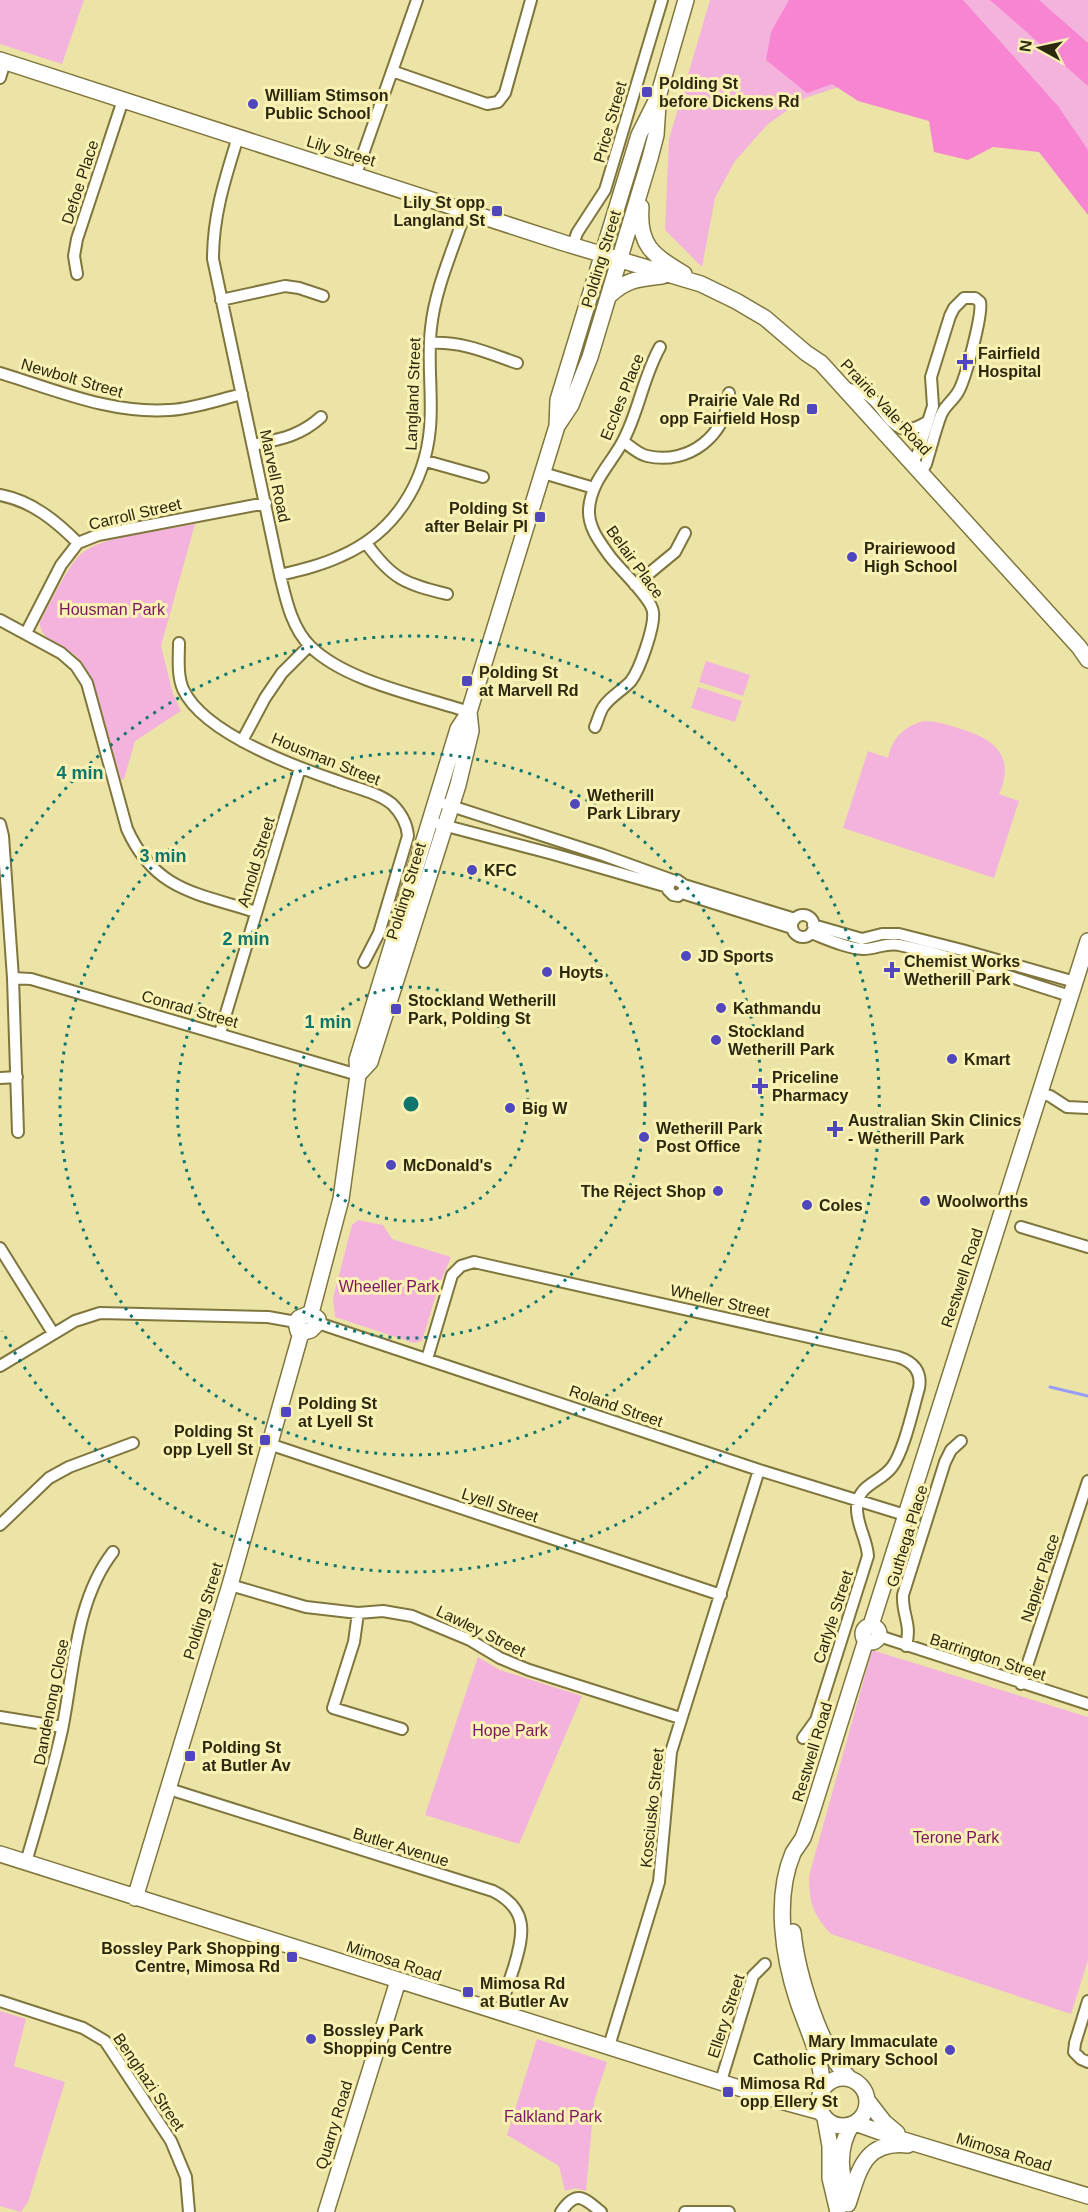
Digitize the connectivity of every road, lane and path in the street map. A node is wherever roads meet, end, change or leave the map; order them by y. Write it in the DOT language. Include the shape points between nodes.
graph roads {
  1 [pos="417,0"];
  2 [pos="531,0"];
  3 [pos="662,0"];
  4 [pos="686,0"];
  5 [pos="3,61"];
  6 [pos="392,70"];
  7 [pos="0,78"];
  8 [pos="658,97"];
  9 [pos="123,100"];
  10 [pos="238,138"];
  11 [pos="357,174"];
  12 [pos="643,183"];
  13 [pos="466,210"];
  14 [pos="573,245"];
  15 [pos="603,255"];
  16 [pos="620,260"];
  17 [pos="77,274"];
  18 [pos="670,276"];
  19 [pos="701,284"];
  20 [pos="323,296"];
  21 [pos="609,296"];
  22 [pos="221,300"];
  23 [pos="430,343"];
  24 [pos="660,347"];
  25 [pos="517,363"];
  26 [pos="0,373"];
  27 [pos="843,387"];
  28 [pos="729,393"];
  29 [pos="242,394"];
  30 [pos="321,417"];
  31 [pos="928,421"];
  32 [pos="557,426"];
  33 [pos="623,441"];
  34 [pos="253,445"];
  35 [pos="426,461"];
  36 [pos="917,467"];
  37 [pos="543,473"];
  38 [pos="483,477"];
  39 [pos="594,488"];
  40 [pos="0,495"];
  41 [pos="266,503"];
  42 [pos="685,533"];
  43 [pos="78,543"];
  44 [pos="366,543"];
  45 [pos="280,576"];
  46 [pos="635,585"];
  47 [pos="447,594"];
  48 [pos="0,620"];
  49 [pos="26,633"];
  50 [pos="179,643"];
  51 [pos="309,646"];
  52 [pos="1088,660"];
  53 [pos="469,712"];
  54 [pos="595,727"];
  55 [pos="242,741"];
  56 [pos="300,768"];
  57 [pos="436,801"];
  58 [pos="452,806"];
  59 [pos="430,822"];
  60 [pos="0,824"];
  61 [pos="445,826"];
  62 [pos="567,843"];
  63 [pos="564,857"];
  64 [pos="3,884"];
  65 [pos="670,884"];
  66 [pos="256,912"];
  67 [pos="794,924"];
  68 [pos="812,929"];
  69 [pos="1088,940"];
  70 [pos="364,962"];
  71 [pos="13,978"];
  72 [pos="1073,989"];
  73 [pos="220,1033"];
  74 [pos="358,1076"];
  75 [pos="0,1077"];
  76 [pos="17,1077"];
  77 [pos="1039,1093"];
  78 [pos="1088,1108"];
  79 [pos="18,1132"];
  80 [pos="1021,1227"];
  81 [pos="1088,1247"];
  82 [pos="0,1248"];
  83 [pos="315,1318"];
  84 [pos="299,1328"];
  85 [pos="53,1333"];
  86 [pos="427,1359"];
  87 [pos="0,1366"];
  88 [pos="961,1441"];
  89 [pos="133,1443"];
  90 [pos="269,1444"];
  91 [pos="759,1470"];
  92 [pos="1088,1481"];
  93 [pos="858,1501"];
  94 [pos="905,1515"];
  95 [pos="0,1525"];
  96 [pos="113,1552"];
  97 [pos="230,1585"];
  98 [pos="721,1595"];
  99 [pos="358,1613"];
  100 [pos="872,1634"];
  101 [pos="906,1646"];
  102 [pos="1022,1684"];
  103 [pos="1088,1704"];
  104 [pos="0,1717"];
  105 [pos="680,1718"];
  106 [pos="62,1727"];
  107 [pos="402,1729"];
  108 [pos="803,1738"];
  109 [pos="169,1790"];
  110 [pos="802,1840"];
  111 [pos="0,1854"];
  112 [pos="26,1862"];
  113 [pos="135,1898"];
  114 [pos="765,1964"];
  115 [pos="398,1981"];
  116 [pos="0,2001"];
  117 [pos="1088,2001"];
  118 [pos="499,2012"];
  119 [pos="609,2046"];
  120 [pos="1088,2062"];
  121 [pos="849,2078"];
  122 [pos="721,2081"];
  123 [pos="867,2100"];
  124 [pos="822,2104"];
  125 [pos="854,2123"];
  126 [pos="910,2142"];
  127 [pos="929,2147"];
  128 [pos="1088,2196"];
  129 [pos="845,2209"];
  130 [pos="189,2212"];
  131 [pos="326,2212"];
  132 [pos="561,2212"];
  133 [pos="601,2212"];
  134 [pos="685,2212"];
  135 [pos="729,2212"];
  1 -- 6 [label="street"];
  2 -- 6 [label="street" via="505,93 498,102 487,104"];
  3 -- 14 [label="street, Price Street" via="605,190"];
  4 -- 8 [label="main road, Polding Street"];
  5 -- 7 [label="street"];
  5 -- 9 [label="main road, Lily Street"];
  6 -- 11 [label="street"];
  8 -- 12 [label="main road, Polding Street" via="656,135"];
  8 -- 15 [label="main road, Polding Street" via="639,135"];
  9 -- 10 [label="main road, Lily Street"];
  9 -- 17 [label="street, Defoe Place" via="77,239"];
  10 -- 11 [label="main road, Lily Street"];
  10 -- 22 [label="street, Marvell Road" via="213,232 213,259"];
  11 -- 13 [label="main road, Lily Street"];
  12 -- 16 [label="main road, Polding Street"];
  12 -- 19 [label="main road" via="640,221 645,242 653,254"];
  13 -- 14 [label="main road, Lily Street"];
  13 -- 23 [label="street, Langland Street" via="437,297"];
  14 -- 15 [label="main road, Lily Street"];
  15 -- 16 [label="main road, Prairie Vale Road"];
  15 -- 32 [label="main road, Polding Street" via="558,400"];
  16 -- 18 [label="main road, Prairie Vale Road"];
  16 -- 21 [label="main road, Polding Street"];
  18 -- 19 [label="main road, Prairie Vale Road"];
  18 -- 21 [label="main road" via="629,281"];
  19 -- 27 [label="main road, Prairie Vale Road" via="765,318 821,363"];
  20 -- 22 [label="street" via="285,286"];
  21 -- 32 [label="main road, Polding Street" via="571,405"];
  22 -- 29 [label="street, Marvell Road"];
  23 -- 25 [label="street" via="465,344"];
  23 -- 35 [label="street, Langland Street"];
  24 -- 33 [label="street, Eccles Place"];
  26 -- 29 [label="street, Newbolt Street" via="89,402 132,410 172,410"];
  27 -- 31 [label="street" via="869,396 900,428"];
  27 -- 36 [label="main road, Prairie Vale Road"];
  28 -- 33 [label="street" via="729,408 714,435 687,453 649,456"];
  29 -- 34 [label="street, Marvell Road"];
  30 -- 34 [label="street" via="292,436"];
  31 -- 36 [label="street"];
  31 -- 36 [label="street" via="934,400 931,377 950,316 964,298 975,298 980,302 981,314 964,378 941,416 926,464"];
  32 -- 37 [label="main road, Polding Street"];
  33 -- 39 [label="street, Eccles Place"];
  34 -- 41 [label="street, Marvell Road"];
  35 -- 38 [label="street"];
  35 -- 44 [label="street, Langland Street" via="414,489 395,517"];
  36 -- 52 [label="main road, Prairie Vale Road"];
  37 -- 39 [label="street"];
  37 -- 53 [label="main road, Polding Street"];
  39 -- 46 [label="street, Belair Place" via="590,521 596,536"];
  40 -- 43 [label="street" via="34,507"];
  41 -- 43 [label="street, Carroll Street" via="109,532"];
  41 -- 45 [label="street, Marvell Road"];
  42 -- 46 [label="street" via="675,552"];
  43 -- 49 [label="street, Carroll Street" via="61,566"];
  44 -- 45 [label="street, Langland Street" via="321,565"];
  44 -- 47 [label="street" via="395,577"];
  45 -- 51 [label="street, Marvell Road" via="294,622"];
  46 -- 54 [label="street, Belair Place" via="649,600 652,623 631,680 603,707"];
  48 -- 49 [label="street"];
  49 -- 66 [label="street" via="61,653 87,682 127,830 145,862 179,888"];
  50 -- 55 [label="street, Housman Street" via="182,687 193,706"];
  51 -- 53 [label="street, Marvell Road" via="352,675"];
  51 -- 55 [label="street" via="276,682"];
  53 -- 57 [label="main road, Polding Street" via="458,729"];
  53 -- 58 [label="main road, Polding Street" via="471,732"];
  55 -- 56 [label="street, Housman Street"];
  56 -- 66 [label="street, Arnold Street"];
  56 -- 70 [label="street, Housman Street" via="380,797 392,805 407,826 408,836 379,933"];
  57 -- 58 [label="street"];
  57 -- 59 [label="main road, Polding Street"];
  58 -- 61 [label="main road, Polding Street"];
  58 -- 62 [label="street"];
  59 -- 61 [label="street"];
  59 -- 74 [label="main road, Polding Street" via="357,1060"];
  60 -- 64 [label="street"];
  61 -- 63 [label="street"];
  61 -- 74 [label="main road, Polding Street" via="370,1062"];
  62 -- 63 [label="street"];
  62 -- 65 [label="street"];
  63 -- 65 [label="street"];
  64 -- 71 [label="street"];
  65 -- 67 [label="street" via="680,880 683,889"];
  66 -- 73 [label="street, Arnold Street"];
  67 -- 68 [label="street" via="798,936 805,937"];
  67 -- 68 [label="street" via="799,916 807,916"];
  68 -- 72 [label="street" via="856,948 897,944"];
  69 -- 72 [label="main road, Restwell Road"];
  71 -- 73 [label="street, Conrad Street" via="31,979"];
  71 -- 76 [label="street"];
  72 -- 77 [label="main road, Restwell Road"];
  73 -- 74 [label="street, Conrad Street"];
  74 -- 83 [label="main road, Polding Street" via="341,1199"];
  75 -- 76 [label="street"];
  76 -- 79 [label="street"];
  77 -- 78 [label="street" via="1067,1107"];
  77 -- 94 [label="main road, Restwell Road"];
  80 -- 81 [label="street"];
  82 -- 85 [label="street"];
  83 -- 84 [label="main road" via="311,1330"];
  83 -- 86 [label="street, Roland Street"];
  84 -- 85 [label="street" via="268,1317 100,1313"];
  84 -- 90 [label="main road, Polding Street"];
  85 -- 87 [label="street"];
  86 -- 91 [label="street, Roland Street"];
  86 -- 93 [label="street, Wheller Street" via="452,1275 461,1266 474,1262 898,1357 914,1366 920,1377 919,1388 896,1461 861,1491"];
  88 -- 101 [label="street, Guthega Place" via="945,1462 903,1595 909,1627"];
  89 -- 95 [label="street" via="49,1478"];
  90 -- 97 [label="main road, Polding Street"];
  90 -- 98 [label="street, Lyell Street"];
  91 -- 93 [label="street, Roland Street"];
  91 -- 98 [label="street, Kosciusko Street"];
  92 -- 102 [label="street, Napier Place"];
  93 -- 94 [label="street, Roland Street"];
  93 -- 108 [label="street, Carlyle Street" via="868,1556 816,1720"];
  94 -- 100 [label="main road, Restwell Road"];
  96 -- 106 [label="street, Dandenong Close" via="93,1583"];
  97 -- 99 [label="street, Lawley Street" via="306,1607"];
  97 -- 109 [label="main road, Polding Street"];
  98 -- 105 [label="street, Kosciusko Street"];
  99 -- 105 [label="street, Lawley Street" via="383,1611 412,1616 529,1670"];
  99 -- 107 [label="street" via="354,1642 333,1708"];
  100 -- 101 [label="street, Barrington Street"];
  100 -- 110 [label="main road, Restwell Road"];
  101 -- 102 [label="street, Barrington Street"];
  102 -- 103 [label="street, Barrington Street"];
  104 -- 106 [label="street"];
  105 -- 119 [label="street, Kosciusko Street" via="668,1771 659,1882"];
  106 -- 112 [label="street, Dandenong Close" via="49,1790"];
  109 -- 113 [label="main road, Polding Street"];
  109 -- 118 [label="street, Butler Avenue" via="506,1898 520,1918 522,1942"];
  110 -- 121 [label="main road, Restwell Road" via="792,1909 797,1956 827,2045 838,2067"];
  110 -- 124 [label="main road, Restwell Road" via="789,1869 783,1909 784,1936 790,1975 822,2071"];
  111 -- 112 [label="main road, Mimosa Road"];
  112 -- 113 [label="main road, Mimosa Road"];
  113 -- 115 [label="main road, Mimosa Road"];
  114 -- 122 [label="street, Ellery Street" via="753,1976"];
  115 -- 118 [label="main road, Mimosa Road"];
  115 -- 131 [label="main road, Quarry Road"];
  116 -- 130 [label="street, Benghazi Street" via="83,2028 105,2041 171,2141 186,2177"];
  117 -- 120 [label="street" via="1074,2052"];
  118 -- 119 [label="main road, Mimosa Road"];
  119 -- 122 [label="main road, Mimosa Road"];
  121 -- 123 [label="main road" via="862,2086"];
  121 -- 124 [label="main road" via="834,2079"];
  122 -- 124 [label="main road, Mimosa Road" via="777,2100"];
  123 -- 125 [label="main road" via="863,2115"];
  123 -- 126 [label="main road, Mimosa Road" via="884,2122"];
  124 -- 125 [label="main road" via="838,2125"];
  124 -- 129 [label="main road, Restwell Road" via="830,2146 830,2178"];
  125 -- 126 [label="main road, Mimosa Road"];
  125 -- 129 [label="main road" via="841,2152"];
  126 -- 127 [label="main road, Mimosa Road"];
  127 -- 128 [label="main road, Mimosa Road"];
  127 -- 129 [label="main road" via="902,2144 882,2148 869,2156 860,2167"];
  132 -- 133 [label="street" via="575,2198 588,2201"];
  134 -- 135 [label="street"];
}
